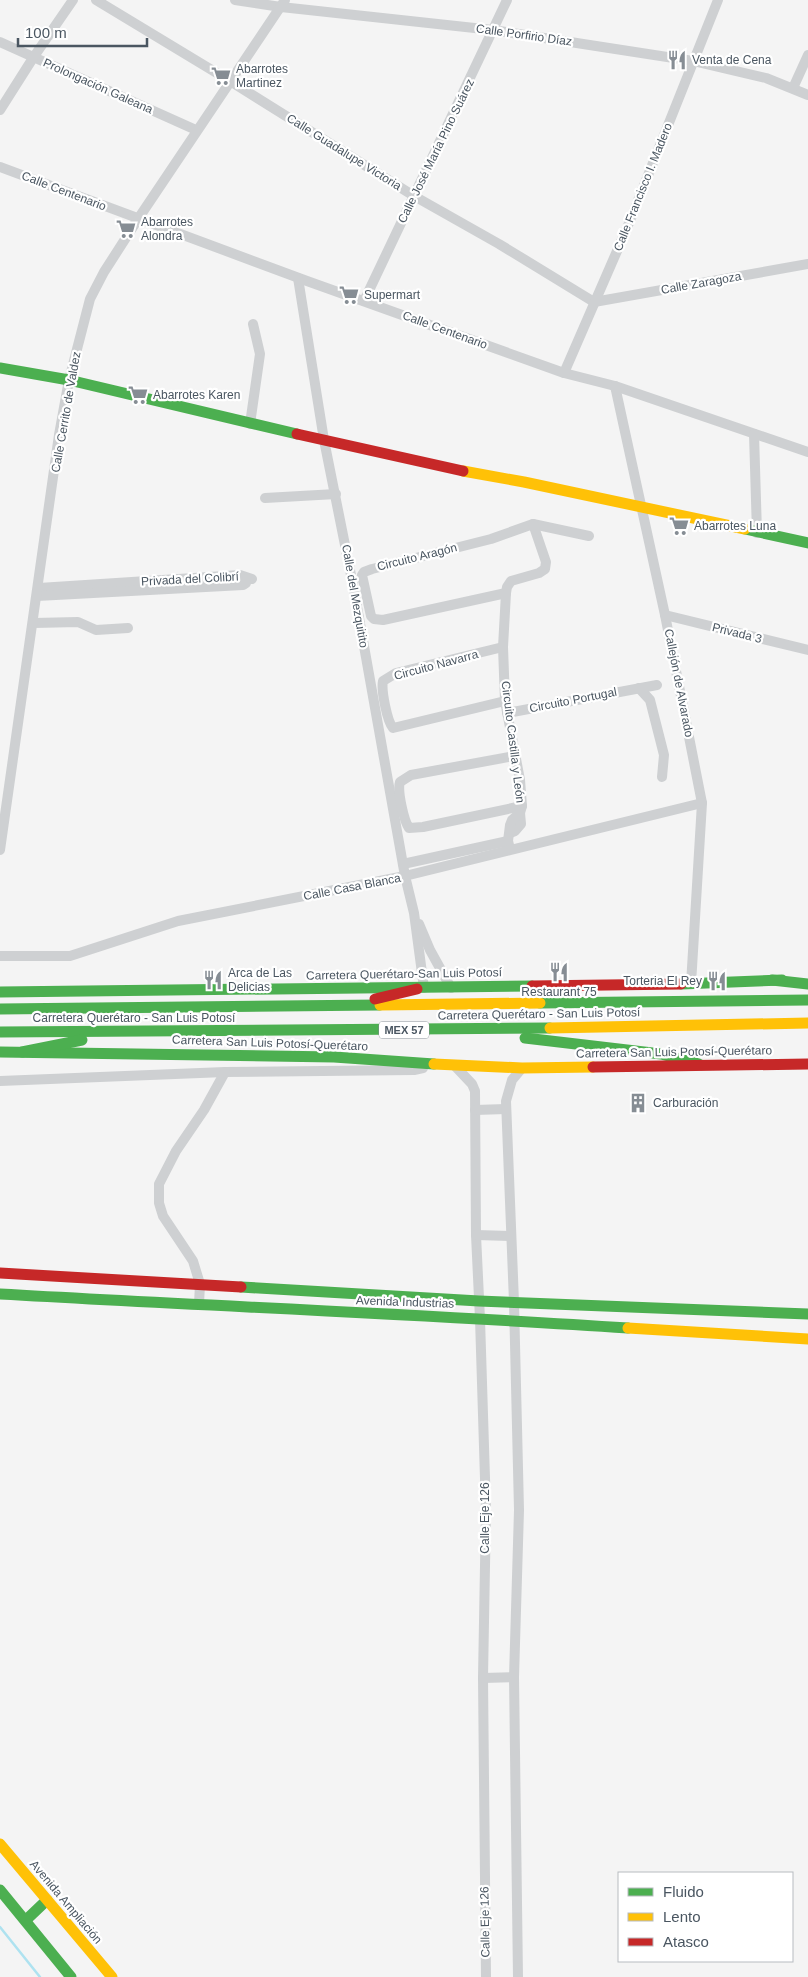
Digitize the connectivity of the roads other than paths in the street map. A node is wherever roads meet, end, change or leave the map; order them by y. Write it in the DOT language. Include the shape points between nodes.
graph roads {
  1 [pos="73,0"];
  2 [pos="96,0"];
  3 [pos="235,0"];
  4 [pos="507,0"];
  5 [pos="718,0"];
  6 [pos="250,1"];
  7 [pos="283,3"];
  8 [pos="493,30"];
  9 [pos="0,42"];
  10 [pos="808,55"];
  11 [pos="33,58"];
  12 [pos="693,61"];
  13 [pos="230,81"];
  14 [pos="793,88"];
  15 [pos="808,95"];
  16 [pos="3,97"];
  17 [pos="0,110"];
  18 [pos="196,130"];
  19 [pos="0,167"];
  20 [pos="414,196"];
  21 [pos="138,219"];
  22 [pos="808,264"];
  23 [pos="298,278"];
  24 [pos="364,301"];
  25 [pos="594,302"];
  26 [pos="252,324"];
  27 [pos="0,368"];
  28 [pos="564,373"];
  29 [pos="69,380"];
  30 [pos="615,386"];
  31 [pos="250,424"];
  32 [pos="754,434"];
  33 [pos="324,440"];
  34 [pos="808,452"];
  35 [pos="336,494"];
  36 [pos="265,498"];
  37 [pos="642,507"];
  38 [pos="533,524"];
  39 [pos="757,534"];
  40 [pos="589,536"];
  41 [pos="808,543"];
  42 [pos="249,579"];
  43 [pos="38,592"];
  44 [pos="506,593"];
  45 [pos="665,615"];
  46 [pos="34,623"];
  47 [pos="128,628"];
  48 [pos="503,648"];
  49 [pos="808,650"];
  50 [pos="657,685"];
  51 [pos="639,688"];
  52 [pos="505,701"];
  53 [pos="507,713"];
  54 [pos="514,756"];
  55 [pos="662,777"];
  56 [pos="702,803"];
  57 [pos="521,809"];
  58 [pos="509,841"];
  59 [pos="0,850"];
  60 [pos="403,864"];
  61 [pos="405,876"];
  62 [pos="414,913"];
  63 [pos="0,956"];
  64 [pos="772,980"];
  65 [pos="808,980"];
  66 [pos="691,984"];
  67 [pos="808,984"];
  68 [pos="421,988"];
  69 [pos="451,988"];
  70 [pos="0,992"];
  71 [pos="808,1000"];
  72 [pos="343,1006"];
  73 [pos="0,1009"];
  74 [pos="808,1023"];
  75 [pos="457,1030"];
  76 [pos="130,1031"];
  77 [pos="0,1032"];
  78 [pos="0,1052"];
  79 [pos="22,1052"];
  80 [pos="436,1064"];
  81 [pos="699,1064"];
  82 [pos="808,1064"];
  83 [pos="455,1066"];
  84 [pos="522,1068"];
  85 [pos="225,1072"];
  86 [pos="0,1081"];
  87 [pos="475,1110"];
  88 [pos="506,1110"];
  89 [pos="476,1235"];
  90 [pos="510,1236"];
  91 [pos="0,1273"];
  92 [pos="200,1284"];
  93 [pos="0,1294"];
  94 [pos="479,1301"];
  95 [pos="514,1302"];
  96 [pos="199,1304"];
  97 [pos="808,1314"];
  98 [pos="480,1319"];
  99 [pos="514,1321"];
  100 [pos="789,1325"];
  101 [pos="808,1339"];
  102 [pos="514,1677"];
  103 [pos="483,1678"];
  104 [pos="0,1844"];
  105 [pos="0,1890"];
  106 [pos="47,1900"];
  107 [pos="26,1920"];
  108 [pos="71,1977"];
  109 [pos="112,1977"];
  110 [pos="486,1977"];
  111 [pos="518,1977"];
  1 -- 11 [label="street"];
  2 -- 13 [label="street, Calle Guadalupe Victoria"];
  3 -- 6 [label="street, Calle Porfirio Díaz"];
  4 -- 8 [label="street, Calle José María Pino Suárez"];
  5 -- 12 [label="street, Calle Francisco I. Madero"];
  6 -- 7 [label="street, Calle Porfirio Díaz"];
  7 -- 8 [label="street, Calle Porfirio Díaz"];
  7 -- 13 [label="street, Calle Cerrito de Valdez"];
  8 -- 12 [label="street, Calle Porfirio Díaz"];
  8 -- 20 [label="street, Calle José María Pino Suárez"];
  9 -- 11 [label="street, Prolongación Galeana"];
  10 -- 14 [label="street"];
  11 -- 16 [label="street"];
  11 -- 18 [label="street, Prolongación Galeana"];
  12 -- 14 [label="street, Calle Porfirio Díaz" via="766,78"];
  12 -- 25 [label="street, Calle Francisco I. Madero"];
  13 -- 18 [label="street, Calle Cerrito de Valdez"];
  13 -- 20 [label="street, Calle Guadalupe Victoria"];
  14 -- 15 [label="street, Calle Porfirio Díaz"];
  16 -- 17 [label="street"];
  18 -- 21 [label="street, Calle Cerrito de Valdez"];
  19 -- 21 [label="street, Calle Centenario"];
  20 -- 24 [label="street, Calle José María Pino Suárez"];
  20 -- 25 [label="street, Calle Guadalupe Victoria"];
  21 -- 23 [label="street, Calle Centenario"];
  21 -- 29 [label="street, Calle Cerrito de Valdez" via="90,298"];
  22 -- 25 [label="street, Calle Zaragoza"];
  23 -- 24 [label="street, Calle Centenario"];
  23 -- 33 [label="street, Calle del Mezquitito"];
  24 -- 28 [label="street, Calle Centenario"];
  25 -- 28 [label="street, Calle Francisco I. Madero"];
  26 -- 31 [label="street" via="260,354"];
  27 -- 29 [label="main road"];
  28 -- 30 [label="street, Calle Centenario"];
  29 -- 31 [label="main road"];
  29 -- 43 [label="street, Calle Cerrito de Valdez"];
  30 -- 32 [label="street, Calle Centenario"];
  30 -- 37 [label="street, Callejón de Alvarado"];
  31 -- 33 [label="main road"];
  32 -- 34 [label="street, Calle Centenario"];
  32 -- 39 [label="street"];
  33 -- 35 [label="street, Calle del Mezquitito"];
  33 -- 37 [label="main road"];
  35 -- 36 [label="street"];
  35 -- 60 [label="street, Calle del Mezquitito"];
  37 -- 39 [label="main road"];
  37 -- 45 [label="street, Callejón de Alvarado"];
  38 -- 40 [label="street"];
  38 -- 44 [label="street, Circuito Castilla y León" via="546,562 545,569 511,581"];
  38 -- 44 [label="street, Circuito Aragón" via="372,569 362,575 374,619 383,620"];
  39 -- 41 [label="main road"];
  42 -- 43 [label="street, Privada del Colibrí" via="243,585 214,582"];
  43 -- 46 [label="street, Calle Cerrito de Valdez"];
  44 -- 48 [label="street, Circuito Castilla y León"];
  45 -- 49 [label="street, Privada 3"];
  45 -- 56 [label="street, Callejón de Alvarado"];
  46 -- 47 [label="street" via="78,622 96,630"];
  46 -- 59 [label="street, Calle Cerrito de Valdez"];
  48 -- 52 [label="street, Circuito Castilla y León"];
  48 -- 52 [label="street, Circuito Navarra" via="396,673 383,681 382,688 393,728"];
  50 -- 51 [label="street, Circuito Portugal"];
  51 -- 53 [label="street, Circuito Portugal"];
  51 -- 55 [label="street" via="650,700 664,755"];
  52 -- 53 [label="street, Circuito Castilla y León"];
  53 -- 54 [label="street, Circuito Castilla y León"];
  54 -- 57 [label="street, Circuito Castilla y León" via="520,780"];
  54 -- 57 [label="street" via="411,775 400,782 399,788 410,828"];
  56 -- 58 [label="street, Calle Casa Blanca"];
  56 -- 66 [label="street, Callejón de Alvarado"];
  57 -- 58 [label="street, Circuito Castilla y León" via="512,820"];
  58 -- 60 [label="street"];
  58 -- 61 [label="street, Calle Casa Blanca"];
  60 -- 61 [label="street, Calle del Mezquitito"];
  61 -- 62 [label="street, Calle del Mezquitito"];
  61 -- 63 [label="street, Calle Casa Blanca" via="178,921 70,956"];
  62 -- 68 [label="street, Calle del Mezquitito"];
  62 -- 69 [label="street, Calle del Mezquitito"];
  64 -- 65 [label="main road, Carretera Querétaro-San Luis Potosí"];
  64 -- 66 [label="main road, Carretera Querétaro-San Luis Potosí"];
  64 -- 67 [label="main road"];
  66 -- 69 [label="main road, Carretera Querétaro-San Luis Potosí"];
  68 -- 69 [label="main road, Carretera Querétaro-San Luis Potosí"];
  68 -- 70 [label="main road, Carretera Querétaro-San Luis Potosí"];
  68 -- 72 [label="main road"];
  71 -- 72 [label="main road, Carretera Querétaro - San Luis Potosí / MEX 57"];
  72 -- 73 [label="main road, Carretera Querétaro - San Luis Potosí / MEX 57"];
  74 -- 75 [label="main road, Carretera Querétaro - San Luis Potosí / MEX 57"];
  75 -- 76 [label="main road, Carretera Querétaro - San Luis Potosí / MEX 57"];
  75 -- 81 [label="main road" via="661,1054"];
  76 -- 77 [label="main road, Carretera Querétaro - San Luis Potosí / MEX 57"];
  76 -- 79 [label="main road"];
  78 -- 79 [label="main road, Carretera San Luis Potosí-Querétaro"];
  79 -- 80 [label="main road, Carretera San Luis Potosí-Querétaro" via="334,1057"];
  80 -- 83 [label="main road, Carretera San Luis Potosí-Querétaro"];
  80 -- 85 [label="street" via="414,1070"];
  81 -- 82 [label="main road, Carretera San Luis Potosí-Querétaro"];
  81 -- 84 [label="main road, Carretera San Luis Potosí-Querétaro"];
  83 -- 84 [label="main road, Carretera San Luis Potosí-Querétaro"];
  83 -- 87 [label="street, Calle Eje 126" via="472,1084"];
  84 -- 88 [label="street" via="512,1080"];
  85 -- 86 [label="street"];
  85 -- 92 [label="street" via="159,1184 163,1216 193,1260"];
  87 -- 88 [label="street"];
  87 -- 89 [label="street, Calle Eje 126"];
  88 -- 90 [label="street"];
  89 -- 90 [label="street"];
  89 -- 94 [label="street, Calle Eje 126"];
  90 -- 95 [label="street"];
  91 -- 92 [label="main road, Avenida Industrias"];
  92 -- 94 [label="main road, Avenida Industrias"];
  92 -- 96 [label="street"];
  93 -- 96 [label="main road, Avenida Industrias"];
  94 -- 95 [label="main road, Avenida Industrias"];
  94 -- 98 [label="street, Calle Eje 126"];
  95 -- 99 [label="street"];
  95 -- 100 [label="main road, Avenida Industrias"];
  96 -- 98 [label="main road, Avenida Industrias"];
  97 -- 100 [label="main road, Avenida Industrias"];
  98 -- 99 [label="main road, Avenida Industrias"];
  98 -- 103 [label="street, Calle Eje 126" via="486,1510"];
  99 -- 100 [label="main road, Avenida Industrias"];
  99 -- 102 [label="street" via="519,1510"];
  100 -- 101 [label="main road, Avenida Industrias"];
  102 -- 103 [label="street"];
  102 -- 111 [label="street"];
  103 -- 110 [label="street, Calle Eje 126"];
  104 -- 106 [label="main road, Avenida Ampliación"];
  105 -- 107 [label="main road"];
  106 -- 107 [label="main road"];
  106 -- 109 [label="main road, Avenida Ampliación"];
  107 -- 108 [label="main road"];
}
